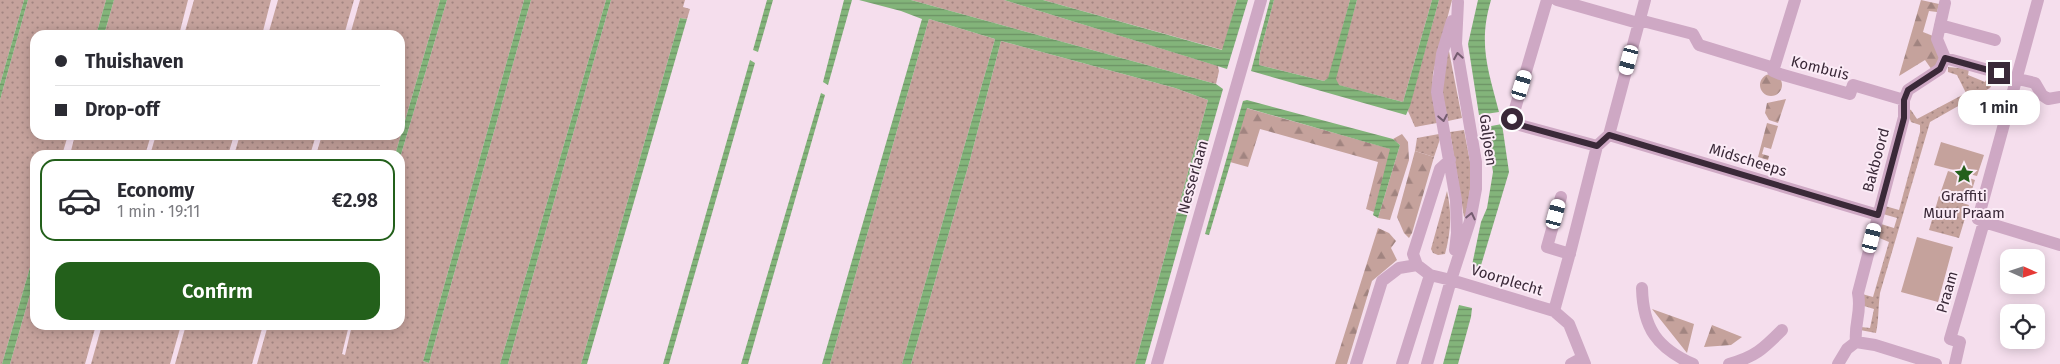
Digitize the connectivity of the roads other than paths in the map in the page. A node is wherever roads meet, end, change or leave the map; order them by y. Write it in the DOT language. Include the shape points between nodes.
graph roads {
  1 [pos="1261,0"];
  2 [pos="1547,0"];
  3 [pos="1557,0"];
  4 [pos="1645,0"];
  5 [pos="1795,0"];
  6 [pos="2038,0"];
  7 [pos="1458,1"];
  8 [pos="1941,1"];
  9 [pos="1639,21"];
  10 [pos="1940,25"];
  11 [pos="1995,40"];
  12 [pos="1945,58"];
  13 [pos="1774,68"];
  14 [pos="1999,73"];
  15 [pos="2018,78"];
  16 [pos="2060,97"];
  17 [pos="1904,100"];
  18 [pos="1609,135"];
  19 [pos="1597,146"];
  20 [pos="1450,160"];
  21 [pos="1560,197"];
  22 [pos="1878,215"];
  23 [pos="1984,222"];
  24 [pos="2060,245"];
  25 [pos="1571,251"];
  26 [pos="1417,265"];
  27 [pos="1430,275"];
  28 [pos="1451,280"];
  29 [pos="1642,288"];
  30 [pos="1554,311"];
  31 [pos="1782,330"];
  32 [pos="1856,342"];
  33 [pos="1935,360"];
  34 [pos="1579,362"];
  35 [pos="1157,364"];
  36 [pos="1356,364"];
  37 [pos="1402,364"];
  38 [pos="1427,364"];
  39 [pos="1693,364"];
  40 [pos="1729,364"];
  41 [pos="1838,364"];
  42 [pos="1956,364"];
  1 -- 35 [label="street, Nesserlaan"];
  2 -- 19 [label="street" via="1512,119 1516,124"];
  3 -- 9 [label="street"];
  4 -- 9 [label="street"];
  5 -- 13 [label="street, Kombuis"];
  6 -- 15 [label="street, Praam"];
  7 -- 20 [label="street, Galjoen, one-way" via="1442,54 1438,92"];
  28 -- 7 [label="street, Galjoen, one-way" via="1470,221 1476,189 1476,162 1456,44"];
  8 -- 10 [label="street"];
  9 -- 13 [label="street, Kombuis" via="1693,34 1699,45"];
  9 -- 18 [label="street"];
  10 -- 11 [label="street"];
  10 -- 12 [label="street" via="1937,39"];
  12 -- 14 [label="street"];
  12 -- 17 [label="street" via="1940,69 1908,90"];
  13 -- 17 [label="street, Kombuis" via="1773,71 1780,74 1850,94 1853,85"];
  15 -- 16 [label="street" via="2035,83 2048,99"];
  15 -- 23 [label="street, Praam" via="1978,220"];
  17 -- 22 [label="street, Bakboord" via="1904,118"];
  18 -- 19 [label="street"];
  18 -- 22 [label="street, Midscheeps"];
  19 -- 25 [label="street, Voorplecht"];
  20 -- 26 [label="street" via="1440,169 1413,254"];
  20 -- 28 [label="street, Galjoen" via="1457,233"];
  21 -- 25 [label="street" via="1547,247"];
  22 -- 32 [label="street, Bakboord" via="1858,293 1861,307 1855,329"];
  23 -- 24 [label="street"];
  23 -- 42 [label="street, Praam" via="1950,340 1960,342"];
  25 -- 30 [label="street, Voorplecht"];
  26 -- 27 [label="street"];
  26 -- 36 [label="street" via="1399,268 1382,281"];
  27 -- 28 [label="street"];
  27 -- 37 [label="street"];
  28 -- 30 [label="street, Voorplecht"];
  28 -- 38 [label="street, Galjoen"];
  29 -- 39 [label="street" via="1642,305 1650,331 1663,347"];
  30 -- 34 [label="street, Voorplecht" via="1569,324"];
  31 -- 40 [label="street" via="1748,359"];
  32 -- 33 [label="street"];
  32 -- 41 [label="street" via="1846,349"];
}
